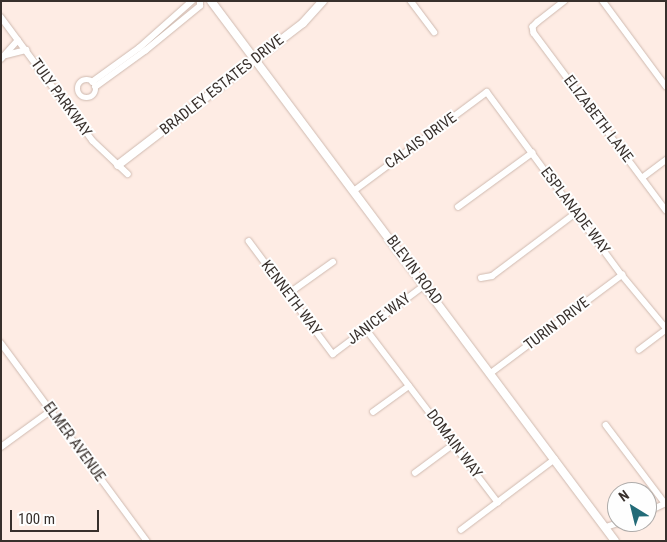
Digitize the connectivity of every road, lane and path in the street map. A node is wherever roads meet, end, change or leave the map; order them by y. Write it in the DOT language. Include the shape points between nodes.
graph roads {
  1 [pos="192,1"];
  2 [pos="200,1"];
  3 [pos="211,1"];
  4 [pos="323,1"];
  5 [pos="411,1"];
  6 [pos="565,1"];
  7 [pos="603,1"];
  8 [pos="1,17"];
  9 [pos="173,20"];
  10 [pos="434,32"];
  11 [pos="18,40"];
  12 [pos="26,50"];
  13 [pos="4,57"];
  14 [pos="254,60"];
  15 [pos="94,84"];
  16 [pos="666,86"];
  17 [pos="487,92"];
  18 [pos="532,153"];
  19 [pos="666,160"];
  20 [pos="118,165"];
  21 [pos="128,174"];
  22 [pos="642,178"];
  23 [pos="355,190"];
  24 [pos="458,207"];
  25 [pos="666,210"];
  26 [pos="576,213"];
  27 [pos="249,241"];
  28 [pos="332,262"];
  29 [pos="622,275"];
  30 [pos="481,278"];
  31 [pos="425,285"];
  32 [pos="288,294"];
  33 [pos="666,329"];
  34 [pos="366,330"];
  35 [pos="1,343"];
  36 [pos="640,350"];
  37 [pos="334,354"];
  38 [pos="491,373"];
  39 [pos="409,386"];
  40 [pos="52,410"];
  41 [pos="373,412"];
  42 [pos="606,424"];
  43 [pos="454,444"];
  44 [pos="1,447"];
  45 [pos="555,459"];
  46 [pos="415,473"];
  47 [pos="498,502"];
  48 [pos="666,503"];
  49 [pos="606,527"];
  50 [pos="461,530"];
  51 [pos="147,541"];
  52 [pos="615,541"];
  1 -- 9 [label="street"];
  2 -- 9 [label="street" via="200,6"];
  3 -- 14 [label="street, BLEVIN ROAD"];
  4 -- 14 [label="street, BRADLEY ESTATES DRIVE" via="303,23"];
  5 -- 10 [label="street"];
  6 -- 22 [label="street, ELIZABETH LANE" via="533,27"];
  7 -- 16 [label="street"];
  8 -- 11 [label="street, TULY PARKWAY"];
  9 -- 15 [label="street" via="135,55"];
  11 -- 12 [label="street, TULY PARKWAY"];
  11 -- 13 [label="street"];
  12 -- 13 [label="street"];
  12 -- 20 [label="street, TULY PARKWAY" via="93,141"];
  14 -- 20 [label="street, BRADLEY ESTATES DRIVE"];
  14 -- 23 [label="street, BLEVIN ROAD"];
  17 -- 18 [label="street, ESPLANADE WAY"];
  17 -- 23 [label="street, CALAIS DRIVE"];
  18 -- 24 [label="street"];
  18 -- 26 [label="street, ESPLANADE WAY"];
  19 -- 22 [label="street"];
  20 -- 21 [label="street, TULY PARKWAY"];
  22 -- 25 [label="street, ELIZABETH LANE"];
  23 -- 31 [label="street, BLEVIN ROAD"];
  26 -- 29 [label="street, ESPLANADE WAY"];
  26 -- 30 [label="street" via="492,276"];
  27 -- 32 [label="street, KENNETH WAY"];
  28 -- 32 [label="street"];
  29 -- 33 [label="street, ESPLANADE WAY"];
  29 -- 38 [label="street, TURIN DRIVE"];
  31 -- 34 [label="street, JANICE WAY"];
  31 -- 38 [label="street, BLEVIN ROAD"];
  32 -- 37 [label="street, KENNETH WAY"];
  33 -- 36 [label="street"];
  34 -- 37 [label="street, JANICE WAY"];
  34 -- 39 [label="street, DOMAIN WAY"];
  35 -- 40 [label="street, ELMER AVENUE"];
  38 -- 45 [label="street, BLEVIN ROAD"];
  39 -- 41 [label="street"];
  39 -- 43 [label="street, DOMAIN WAY"];
  40 -- 44 [label="street"];
  40 -- 51 [label="street, ELMER AVENUE"];
  42 -- 48 [label="street"];
  43 -- 46 [label="street"];
  43 -- 47 [label="street, DOMAIN WAY"];
  45 -- 47 [label="street"];
  45 -- 49 [label="street, BLEVIN ROAD"];
  47 -- 50 [label="street"];
  49 -- 52 [label="street, BLEVIN ROAD"];
}
